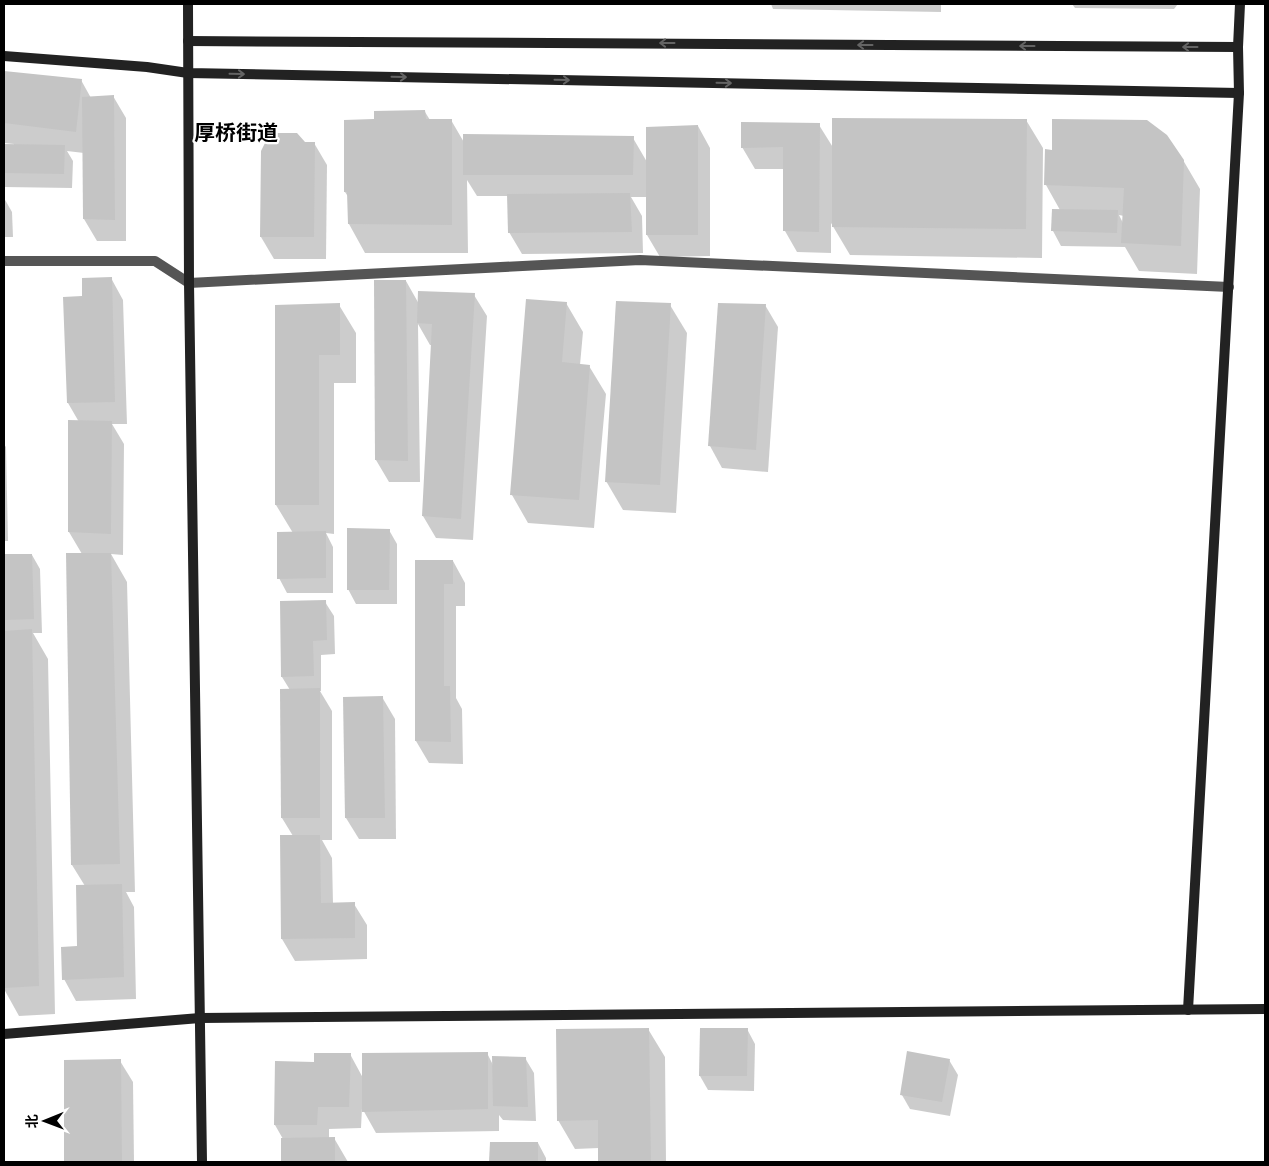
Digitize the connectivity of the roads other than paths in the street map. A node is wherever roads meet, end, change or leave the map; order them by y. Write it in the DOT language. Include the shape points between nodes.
graph roads {
  1 [pos="188,4"];
  2 [pos="1240,4"];
  3 [pos="188,41"];
  4 [pos="1238,47"];
  5 [pos="4,56"];
  6 [pos="188,73"];
  7 [pos="1239,93"];
  8 [pos="4,261"];
  9 [pos="189,283"];
  10 [pos="1229,287"];
  11 [pos="1265,1009"];
  12 [pos="1188,1010"];
  13 [pos="200,1018"];
  14 [pos="4,1034"];
  15 [pos="202,1162"];
  1 -- 3 [label="street"];
  2 -- 4 [label="street"];
  4 -- 3 [label="street, one-way"];
  3 -- 6 [label="street"];
  4 -- 7 [label="street"];
  5 -- 6 [label="street"];
  6 -- 7 [label="street, one-way"];
  6 -- 9 [label="street"];
  7 -- 10 [label="street"];
  8 -- 9 [label="street" via="155,261"];
  9 -- 10 [label="street" via="640,260"];
  9 -- 13 [label="street"];
  10 -- 12 [label="street"];
  11 -- 12 [label="street"];
  12 -- 13 [label="street"];
  13 -- 14 [label="street"];
  13 -- 15 [label="street"];
}
